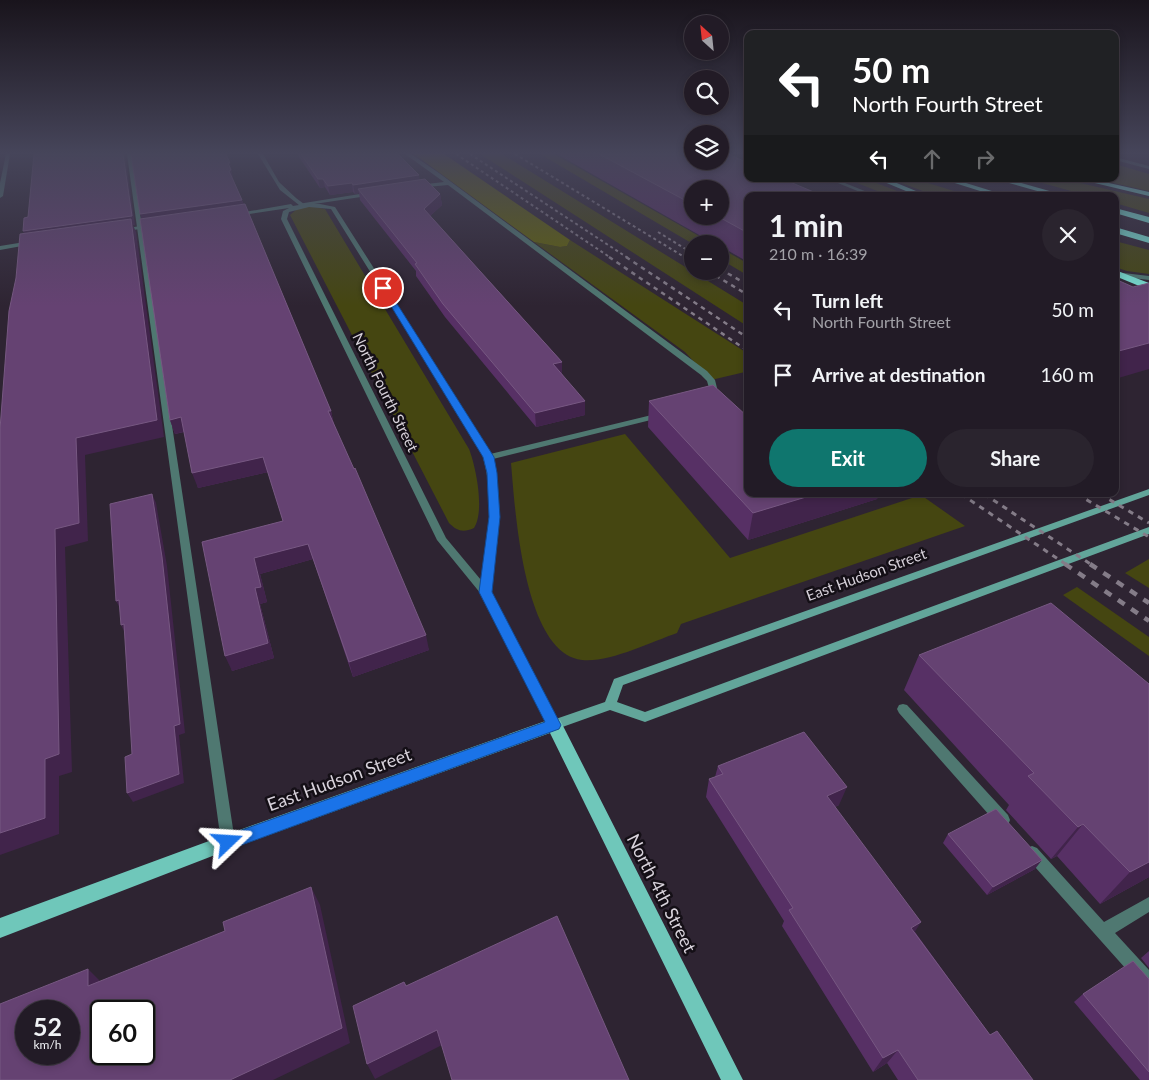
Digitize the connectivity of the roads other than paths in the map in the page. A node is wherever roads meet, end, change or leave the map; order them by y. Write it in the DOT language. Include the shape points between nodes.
graph roads {
  1 [pos="136,204"];
  2 [pos="298,204"];
  3 [pos="301,204"];
  4 [pos="309,204"];
  5 [pos="477,204"];
  6 [pos="1119,211"];
  7 [pos="226,215"];
  8 [pos="1149,220"];
  9 [pos="158,225"];
  10 [pos="139,228"];
  11 [pos="1119,231"];
  12 [pos="110,232"];
  13 [pos="1149,240"];
  14 [pos="41,242"];
  15 [pos="0,248"];
  16 [pos="1119,274"];
  17 [pos="1119,275"];
  18 [pos="1149,278"];
  19 [pos="1149,287"];
  20 [pos="704,402"];
  21 [pos="672,412"];
  22 [pos="488,457"];
  23 [pos="1149,492"];
  24 [pos="1149,530"];
  25 [pos="486,592"];
  26 [pos="610,706"];
  27 [pos="903,709"];
  28 [pos="554,725"];
  29 [pos="1009,827"];
  30 [pos="228,842"];
  31 [pos="1023,842"];
  32 [pos="1149,904"];
  33 [pos="0,928"];
  34 [pos="1102,931"];
  35 [pos="1149,982"];
  36 [pos="732,1080"];
  1 -- 10 [label="street"];
  2 -- 7 [label="street"];
  3 -- 25 [label="street, North Fourth Street" via="286,211 284,219 442,540"];
  4 -- 22 [label="street" via="333,208"];
  5 -- 20 [label="street" via="704,373 713,388"];
  6 -- 8 [label="highway"];
  9 -- 10 [label="street"];
  10 -- 12 [label="street"];
  10 -- 30 [label="street"];
  11 -- 13 [label="highway"];
  14 -- 15 [label="street"];
  16 -- 18 [label="street"];
  17 -- 19 [label="highway"];
  21 -- 22 [label="street"];
  22 -- 25 [label="street" via="495,517"];
  23 -- 26 [label="main road, East Hudson Street" via="618,682"];
  24 -- 26 [label="main road" via="645,718"];
  25 -- 28 [label="street, North Fourth Street"];
  26 -- 28 [label="main road, East Hudson Street"];
  27 -- 29 [label="street"];
  28 -- 30 [label="main road, East Hudson Street"];
  28 -- 36 [label="main road, North 4th Street"];
  30 -- 33 [label="main road, East Hudson Street"];
  31 -- 34 [label="street"];
  32 -- 34 [label="street"];
  34 -- 35 [label="street"];
}
